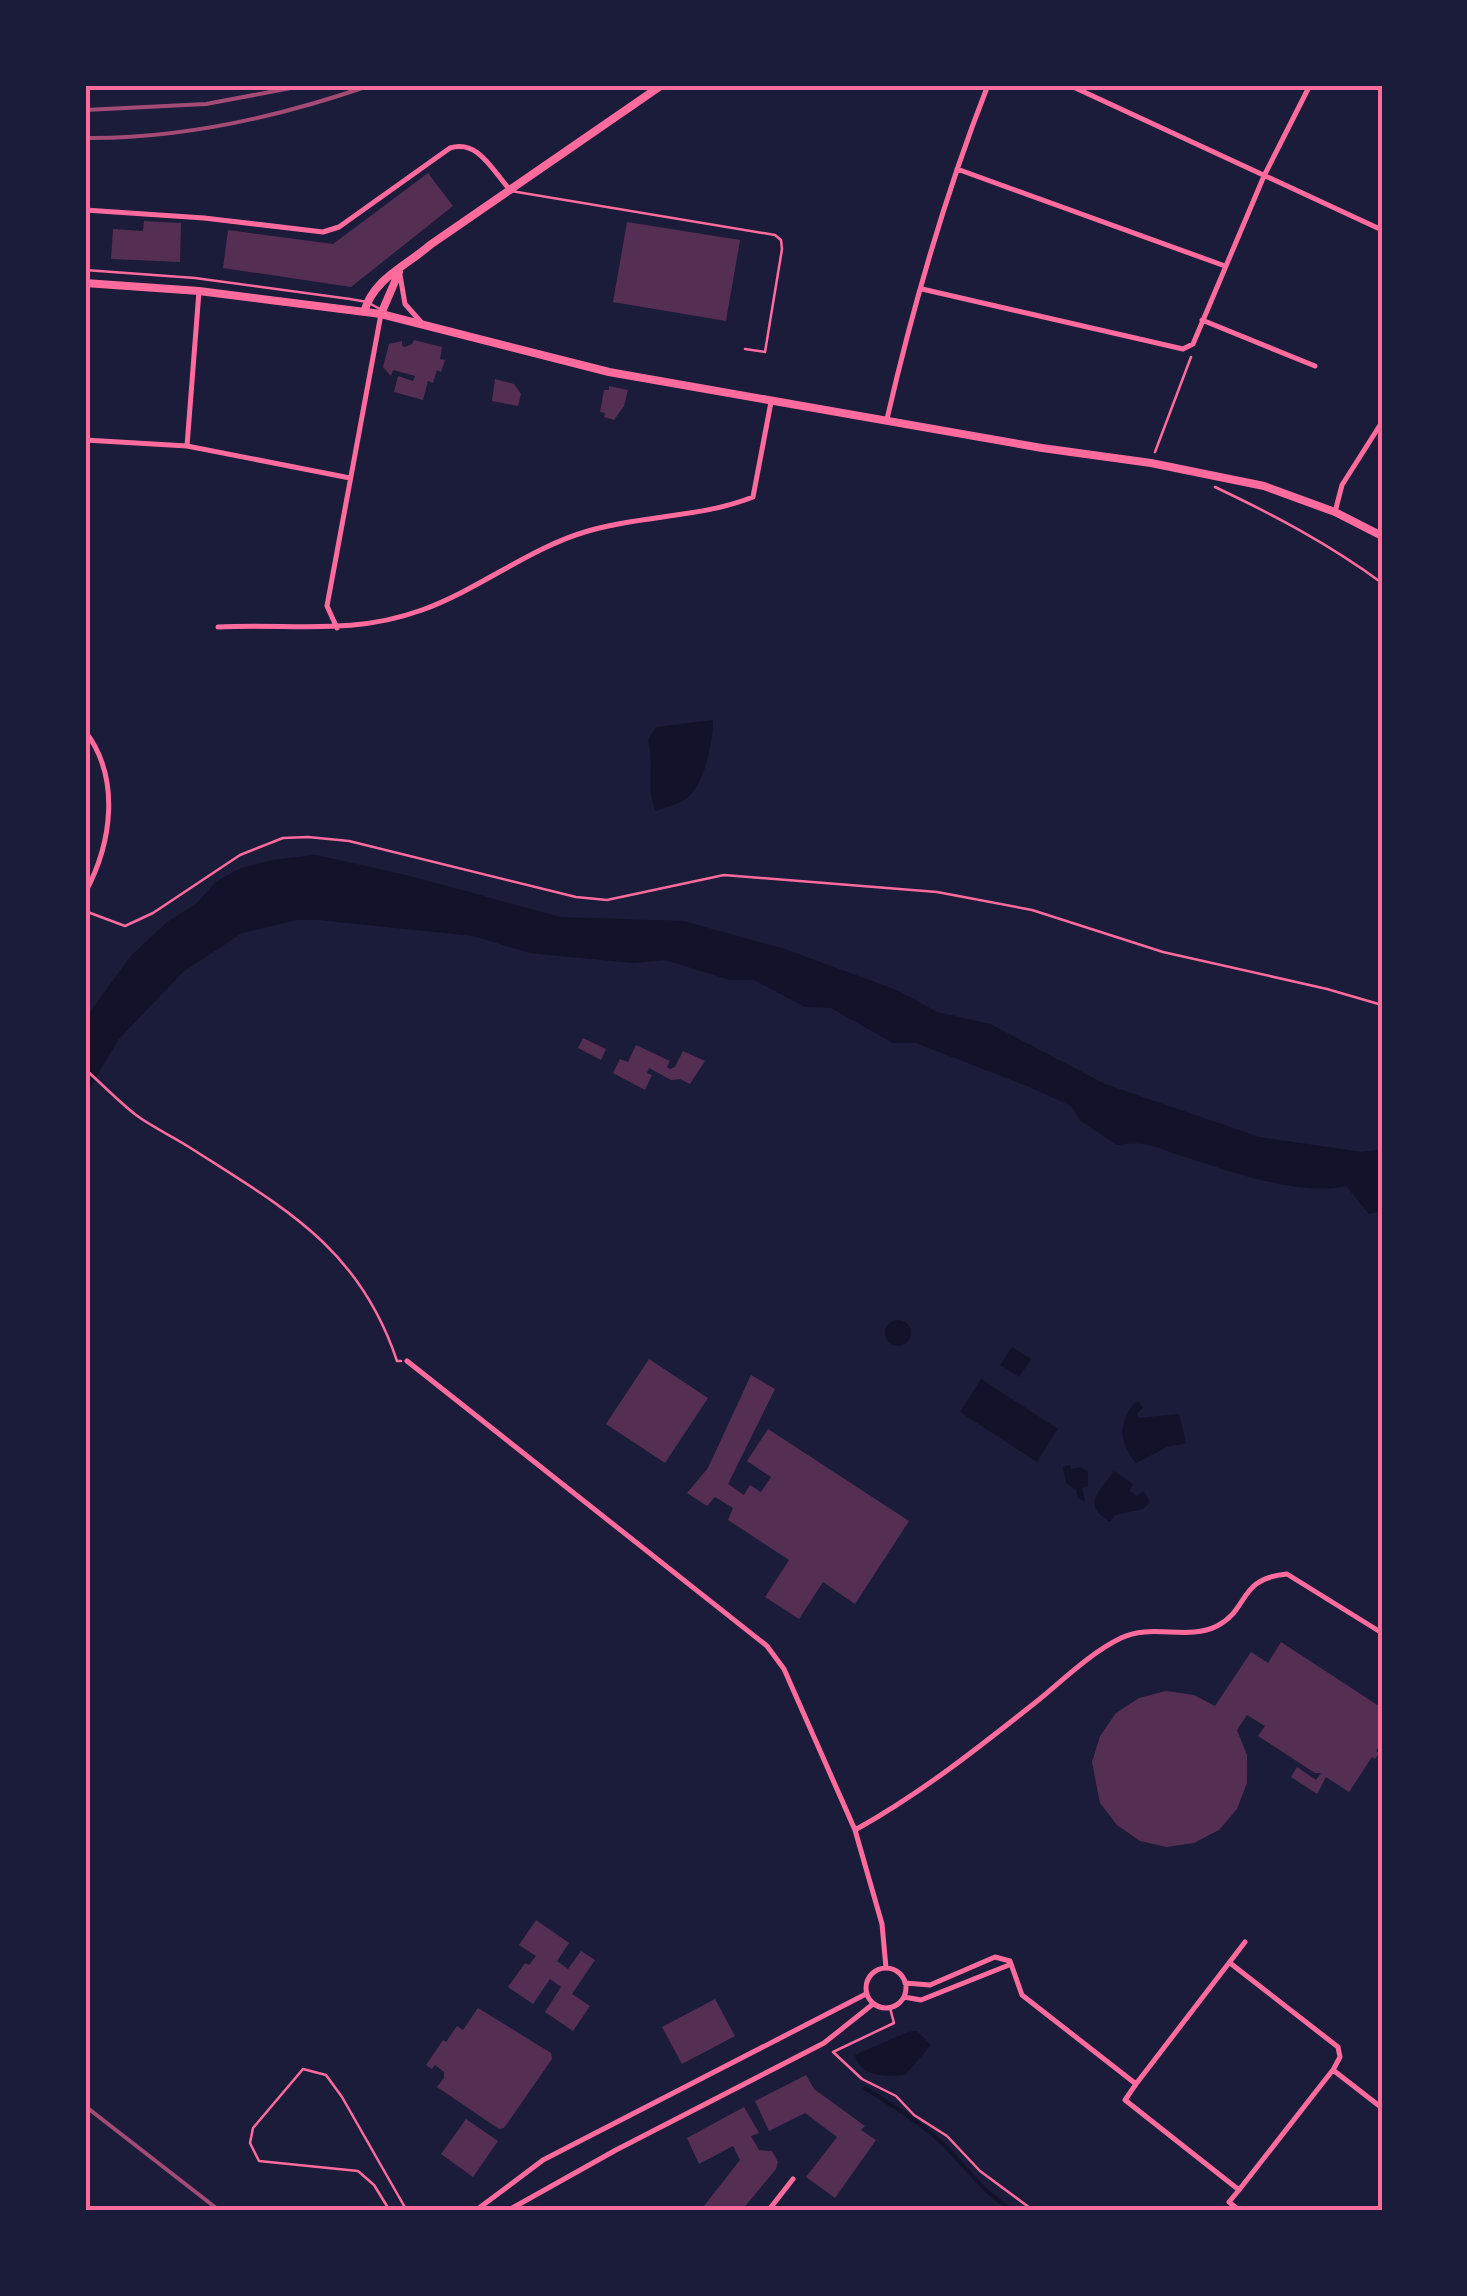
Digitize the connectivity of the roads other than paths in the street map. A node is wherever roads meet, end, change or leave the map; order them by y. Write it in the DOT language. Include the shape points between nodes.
graph roads {
  1 [pos="662,85"];
  2 [pos="988,85"];
  3 [pos="1069,85"];
  4 [pos="1310,85"];
  5 [pos="957,170"];
  6 [pos="1264,176"];
  7 [pos="510,191"];
  8 [pos="85,210"];
  9 [pos="1381,226"];
  10 [pos="1224,266"];
  11 [pos="85,270"];
  12 [pos="400,271"];
  13 [pos="85,283"];
  14 [pos="922,289"];
  15 [pos="198,291"];
  16 [pos="366,307"];
  17 [pos="384,313"];
  18 [pos="1202,320"];
  19 [pos="424,324"];
  20 [pos="745,349"];
  21 [pos="1315,366"];
  22 [pos="771,401"];
  23 [pos="888,418"];
  24 [pos="1382,422"];
  25 [pos="85,440"];
  26 [pos="187,446"];
  27 [pos="350,478"];
  28 [pos="1335,512"];
  29 [pos="1382,536"];
  30 [pos="218,627"];
  31 [pos="336,628"];
  32 [pos="85,731"];
  33 [pos="85,893"];
  34 [pos="407,1361"];
  35 [pos="1382,1633"];
  36 [pos="855,1830"];
  37 [pos="1245,1942"];
  38 [pos="1230,1963"];
  39 [pos="1010,1964"];
  40 [pos="886,1968"];
  41 [pos="906,1983"];
  42 [pos="866,1994"];
  43 [pos="904,1997"];
  44 [pos="873,2004"];
  45 [pos="1333,2070"];
  46 [pos="1136,2084"];
  47 [pos="1382,2108"];
  48 [pos="793,2179"];
  49 [pos="1238,2190"];
  50 [pos="389,2210"];
  51 [pos="407,2211"];
  52 [pos="474,2211"];
  53 [pos="507,2211"];
  54 [pos="768,2211"];
  55 [pos="1240,2211"];
  1 -- 7 [label="street"];
  2 -- 5 [label="street"];
  3 -- 6 [label="street"];
  4 -- 6 [label="street"];
  5 -- 10 [label="street"];
  5 -- 14 [label="street"];
  6 -- 9 [label="street"];
  6 -- 10 [label="street"];
  7 -- 8 [label="street" via="478,152 456,146 323,232"];
  7 -- 12 [label="street"];
  7 -- 20 [label="lane" via="776,235 782,248 765,352"];
  10 -- 18 [label="street"];
  11 -- 16 [label="lane" via="195,278"];
  12 -- 16 [label="street" via="383,278"];
  12 -- 17 [label="street"];
  12 -- 19 [label="street" via="405,304"];
  13 -- 15 [label="street"];
  14 -- 18 [label="street" via="1172,348 1193,344"];
  14 -- 23 [label="street"];
  15 -- 16 [label="street"];
  15 -- 26 [label="street"];
  16 -- 17 [label="street"];
  17 -- 19 [label="street"];
  17 -- 27 [label="street"];
  18 -- 21 [label="street"];
  19 -- 22 [label="street" via="608,372"];
  22 -- 23 [label="street"];
  22 -- 31 [label="street" via="753,497 585,531 424,609"];
  23 -- 28 [label="street" via="1264,486"];
  24 -- 28 [label="street" via="1342,485"];
  25 -- 26 [label="street"];
  26 -- 27 [label="street"];
  27 -- 31 [label="street" via="328,606"];
  28 -- 29 [label="street"];
  30 -- 31 [label="street"];
  32 -- 33 [label="street" via="102,761 109,815 102,856"];
  34 -- 36 [label="street" via="767,1646 784,1669"];
  35 -- 36 [label="street" via="1287,1574 1269,1575 1216,1626 1140,1631 1108,1645 971,1754"];
  36 -- 40 [label="street" via="882,1924"];
  37 -- 38 [label="street"];
  38 -- 45 [label="street" via="1338,2047"];
  38 -- 46 [label="street"];
  39 -- 41 [label="street" via="996,1957 924,1986"];
  39 -- 43 [label="street" via="921,2000"];
  39 -- 46 [label="street" via="1022,1995"];
  40 -- 41 [label="street"];
  40 -- 42 [label="street" via="872,1973"];
  41 -- 43 [label="street"];
  42 -- 44 [label="street"];
  42 -- 52 [label="street" via="543,2160"];
  43 -- 44 [label="street" via="890,2008"];
  44 -- 53 [label="street" via="824,2043"];
  45 -- 47 [label="street"];
  45 -- 49 [label="street"];
  46 -- 49 [label="street" via="1125,2100"];
  48 -- 54 [label="street"];
  49 -- 55 [label="street" via="1229,2202"];
  50 -- 51 [label="lane" via="358,2170 259,2161 250,2143 253,2128 304,2068 326,2075"];
}
